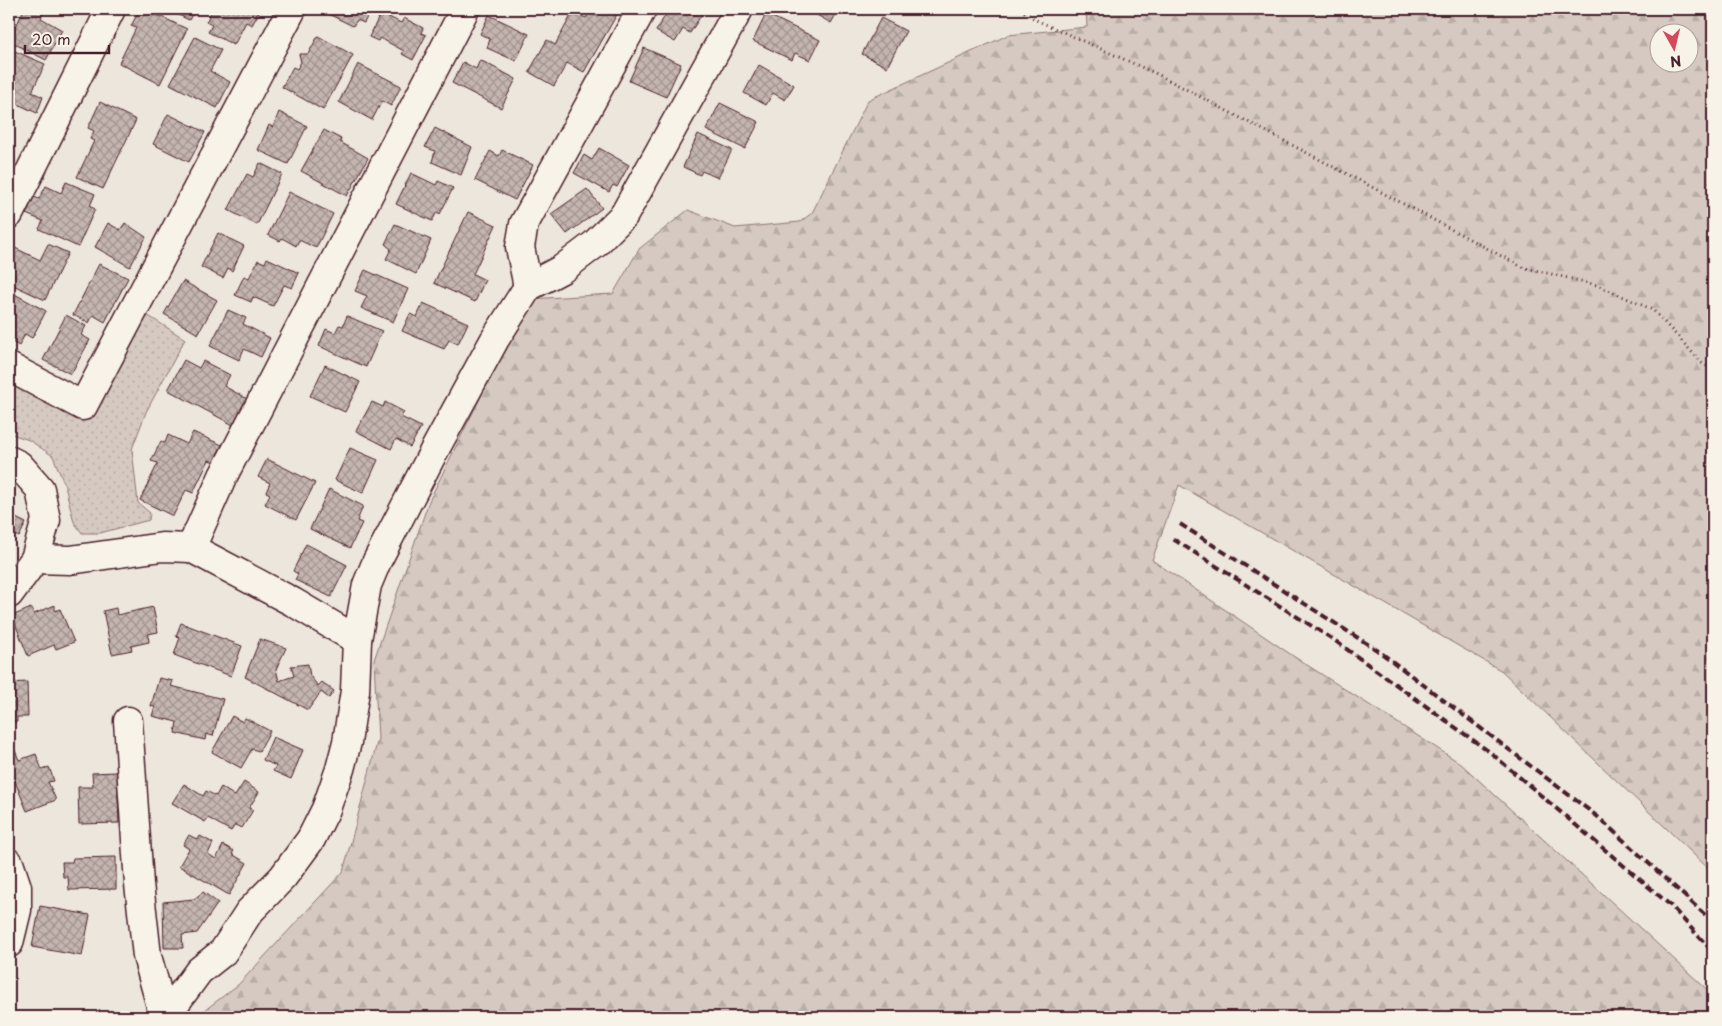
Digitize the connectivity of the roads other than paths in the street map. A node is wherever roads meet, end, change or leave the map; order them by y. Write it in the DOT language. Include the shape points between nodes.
graph roads {
  1 [pos="111,9"];
  2 [pos="292,9"];
  3 [pos="465,9"];
  4 [pos="642,9"];
  5 [pos="739,9"];
  6 [pos="9,214"];
  7 [pos="528,287"];
  8 [pos="9,367"];
  9 [pos="9,460"];
  10 [pos="191,548"];
  11 [pos="35,559"];
  12 [pos="9,594"];
  13 [pos="357,640"];
  14 [pos="128,721"];
  15 [pos="9,863"];
  16 [pos="9,943"];
  17 [pos="164,1017"];
  1 -- 6 [label="street"];
  2 -- 8 [label="street" via="83,406"];
  3 -- 10 [label="street" via="224,476"];
  4 -- 7 [label="street" via="524,224 520,247"];
  5 -- 7 [label="street" via="624,215 595,244 562,269"];
  7 -- 13 [label="street" via="495,340 377,560 367,585"];
  9 -- 11 [label="street" via="19,465 40,488 46,520"];
  10 -- 11 [label="street" via="162,547 70,560"];
  10 -- 13 [label="street"];
  11 -- 12 [label="street"];
  13 -- 17 [label="street" via="355,691 347,742 326,809 311,839 283,877 249,912 223,952 199,972"];
  14 -- 17 [label="street" via="147,956"];
  15 -- 16 [label="street" via="18,902"];
}
